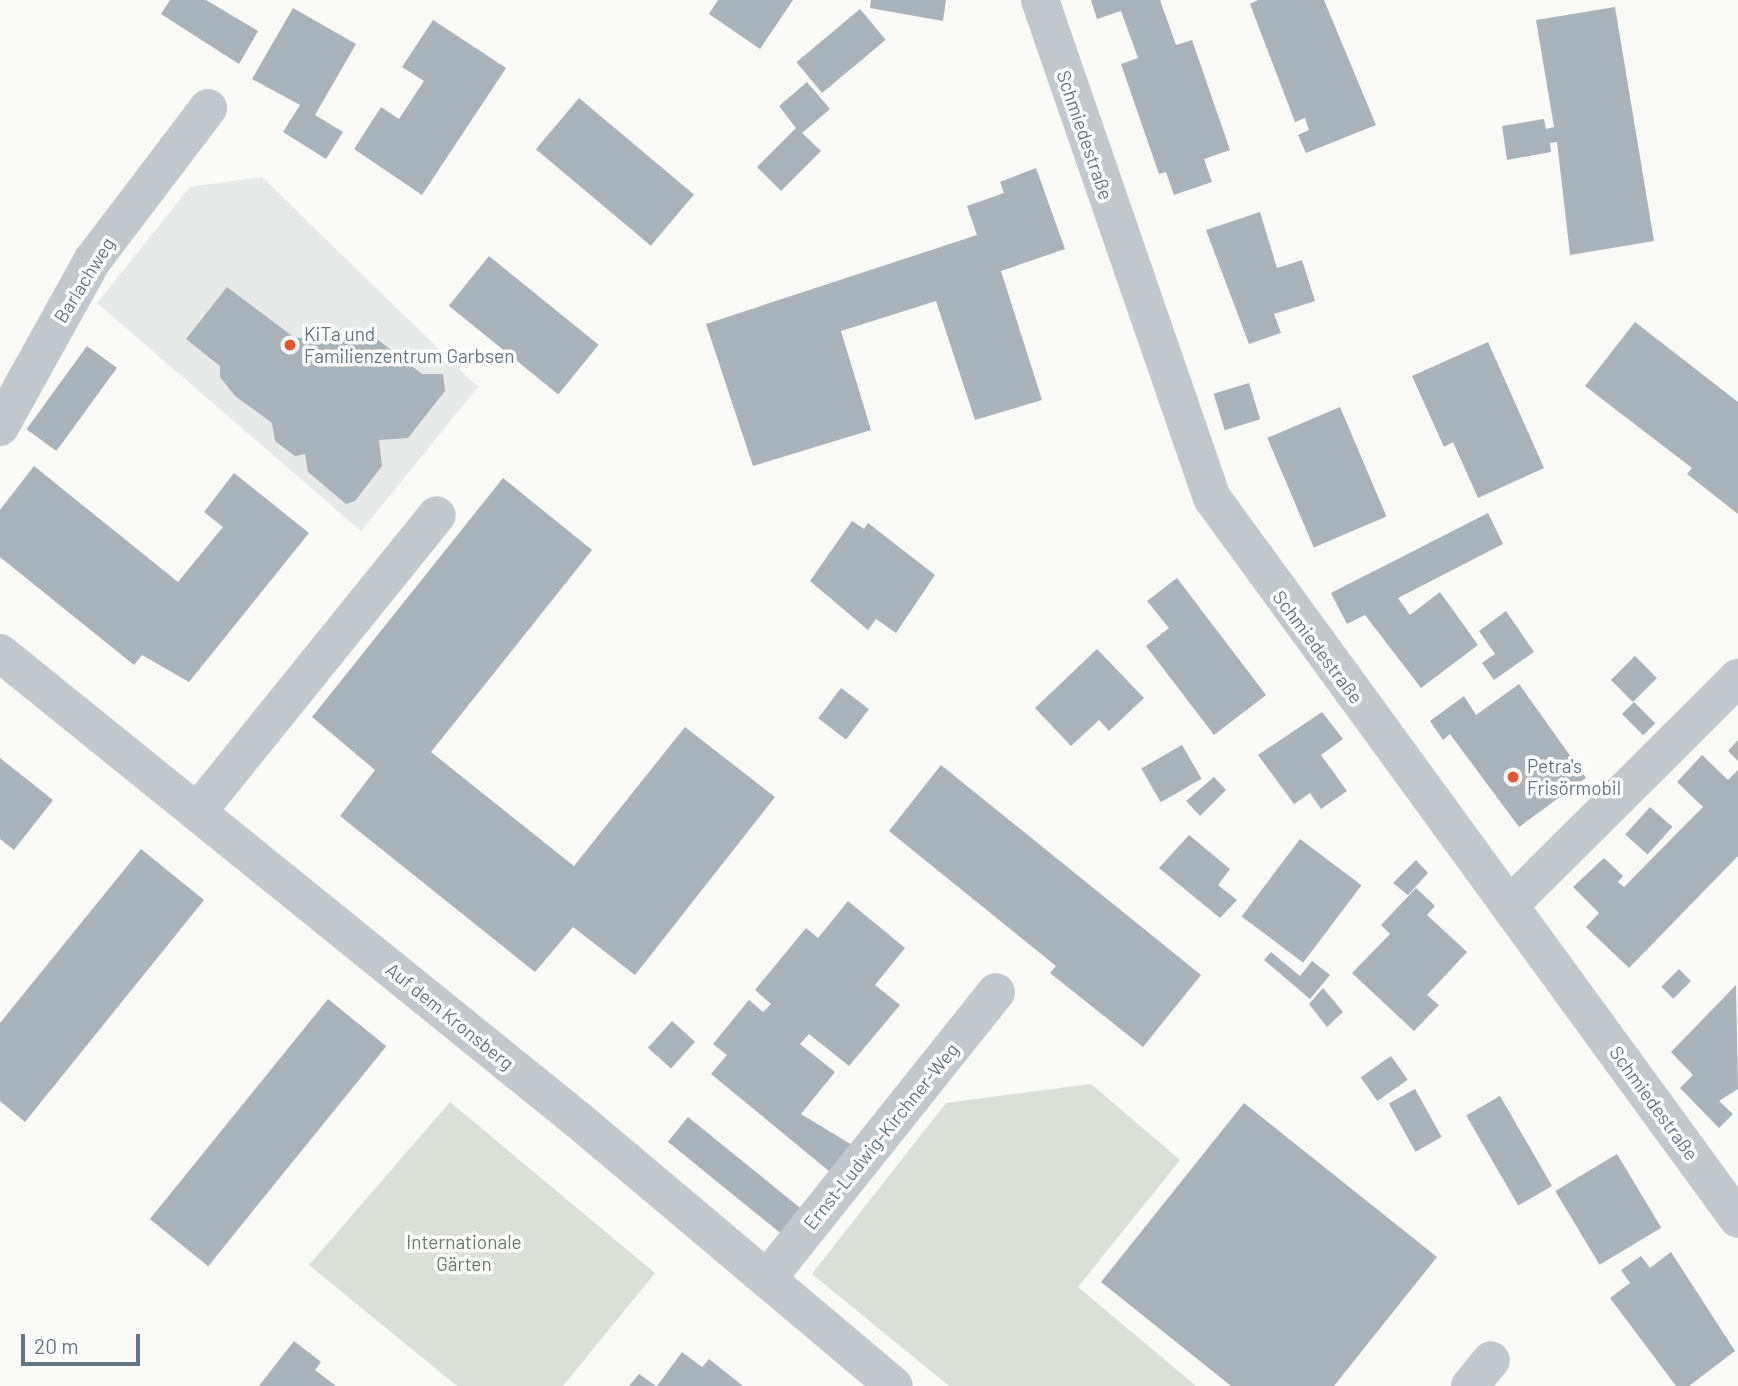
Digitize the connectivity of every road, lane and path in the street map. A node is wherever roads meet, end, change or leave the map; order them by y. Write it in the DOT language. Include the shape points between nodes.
graph roads {
  1 [pos="1040,0"];
  2 [pos="208,108"];
  3 [pos="0,426"];
  4 [pos="437,515"];
  5 [pos="0,653"];
  6 [pos="1738,678"];
  7 [pos="198,811"];
  8 [pos="1510,905"];
  9 [pos="996,992"];
  10 [pos="1738,1219"];
  11 [pos="767,1279"];
  12 [pos="894,1386"];
  1 -- 8 [label="street, Schmiedestraße" via="1212,498"];
  2 -- 3 [label="street, Barlachweg" via="92,261"];
  4 -- 7 [label="street"];
  5 -- 7 [label="street, Auf dem Kronsberg"];
  6 -- 8 [label="street"];
  7 -- 11 [label="street, Auf dem Kronsberg"];
  8 -- 10 [label="street, Schmiedestraße"];
  9 -- 11 [label="street, Ernst-Ludwig-Kirchner-Weg"];
  11 -- 12 [label="street, Auf dem Kronsberg"];
}
